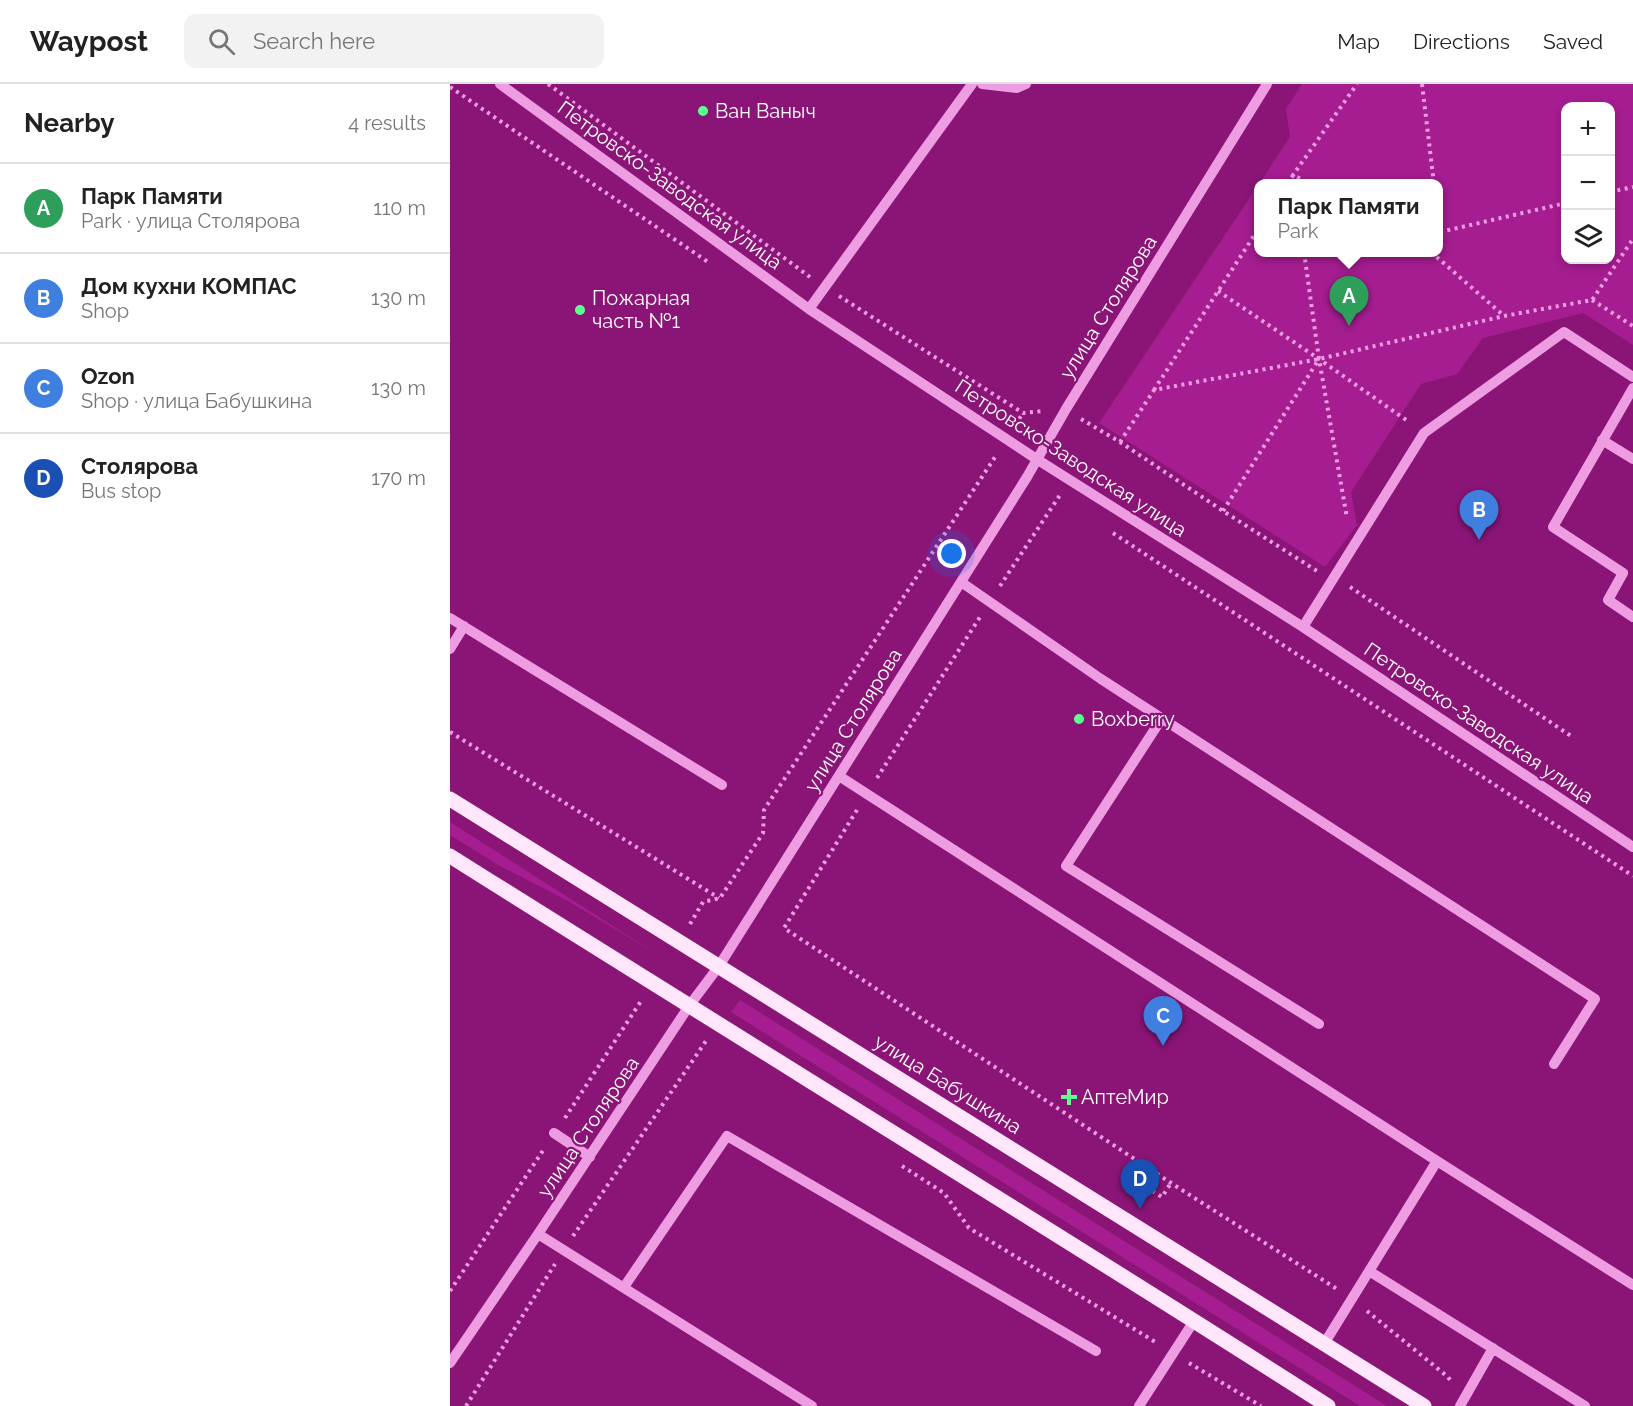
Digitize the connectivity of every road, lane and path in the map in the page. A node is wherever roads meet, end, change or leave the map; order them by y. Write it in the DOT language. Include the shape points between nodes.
graph roads {
  1 [pos="501,84"];
  2 [pos="972,84"];
  3 [pos="982,84"];
  4 [pos="1026,84"];
  5 [pos="1267,84"];
  6 [pos="1357,84"];
  7 [pos="1422,84"];
  8 [pos="1293,175"];
  9 [pos="1290,179"];
  10 [pos="1294,179"];
  11 [pos="1302,179"];
  12 [pos="1434,179"];
  13 [pos="1633,187"];
  14 [pos="1615,191"];
  15 [pos="1561,204"];
  16 [pos="1443,231"];
  17 [pos="1254,236"];
  18 [pos="1633,239"];
  19 [pos="1305,257"];
  20 [pos="1437,257"];
  21 [pos="1218,291"];
  22 [pos="1592,300"];
  23 [pos="809,309"];
  24 [pos="1504,316"];
  25 [pos="1633,326"];
  26 [pos="1319,358"];
  27 [pos="1633,377"];
  28 [pos="1633,388"];
  29 [pos="1154,390"];
  30 [pos="1023,413"];
  31 [pos="1424,433"];
  32 [pos="1007,439"];
  33 [pos="1602,440"];
  34 [pos="1120,442"];
  35 [pos="1633,459"];
  36 [pos="1038,460"];
  37 [pos="1070,481"];
  38 [pos="1223,511"];
  39 [pos="1348,521"];
  40 [pos="1321,561"];
  41 [pos="1315,570"];
  42 [pos="961,582"];
  43 [pos="990,601"];
  44 [pos="1633,617"];
  45 [pos="450,618"];
  46 [pos="464,626"];
  47 [pos="1303,627"];
  48 [pos="450,650"];
  49 [pos="1162,718"];
  50 [pos="450,732"];
  51 [pos="839,776"];
  52 [pos="722,785"];
  53 [pos="867,794"];
  54 [pos="450,799"];
  55 [pos="1633,847"];
  56 [pos="450,856"];
  57 [pos="720,898"];
  58 [pos="690,924"];
  59 [pos="719,966"];
  60 [pos="689,1006"];
  61 [pos="1318,1024"];
  62 [pos="706,1041"];
  63 [pos="1554,1064"];
  64 [pos="554,1133"];
  65 [pos="590,1157"];
  66 [pos="894,1161"];
  67 [pos="1437,1161"];
  68 [pos="1124,1182"];
  69 [pos="1171,1184"];
  70 [pos="538,1234"];
  71 [pos="563,1250"];
  72 [pos="1370,1271"];
  73 [pos="1633,1286"];
  74 [pos="624,1287"];
  75 [pos="1352,1299"];
  76 [pos="1194,1321"];
  77 [pos="1324,1344"];
  78 [pos="1493,1348"];
  79 [pos="1096,1351"];
  80 [pos="1173,1353"];
  81 [pos="450,1363"];
  82 [pos="1462,1403"];
  83 [pos="466,1406"];
  84 [pos="812,1406"];
  85 [pos="1139,1406"];
  86 [pos="1261,1406"];
  87 [pos="1328,1406"];
  88 [pos="1424,1406"];
  89 [pos="1585,1406"];
  1 -- 23 [label="street, Петровско-Заводская улица"];
  2 -- 23 [label="street"];
  3 -- 4 [label="street" via="1017,88"];
  5 -- 36 [label="street, улица Столярова"];
  6 -- 8 [label="path"];
  7 -- 12 [label="path"];
  8 -- 9 [label="path"];
  8 -- 10 [label="path"];
  8 -- 11 [label="path"];
  13 -- 14 [label="path"];
  15 -- 16 [label="path"];
  17 -- 21 [label="path"];
  18 -- 22 [label="path"];
  19 -- 26 [label="path"];
  20 -- 24 [label="path"];
  21 -- 26 [label="path"];
  21 -- 29 [label="path"];
  22 -- 24 [label="path"];
  22 -- 25 [label="path"];
  23 -- 32 [label="street, Петровско-Заводская улица"];
  24 -- 26 [label="path"];
  26 -- 29 [label="path"];
  26 -- 31 [label="path"];
  26 -- 38 [label="path"];
  26 -- 39 [label="path"];
  27 -- 31 [label="street" via="1564,332"];
  28 -- 33 [label="street"];
  29 -- 34 [label="path"];
  30 -- 32 [label="path"];
  31 -- 47 [label="street"];
  32 -- 36 [label="street, Петровско-Заводская улица"];
  32 -- 57 [label="path" via="765,810 763,833"];
  33 -- 35 [label="street"];
  33 -- 44 [label="street" via="1553,527 1623,573 1608,600"];
  36 -- 37 [label="street, Петровско-Заводская улица"];
  36 -- 42 [label="street, улица Столярова"];
  37 -- 43 [label="path"];
  37 -- 47 [label="street, Петровско-Заводская улица"];
  40 -- 41 [label="path"];
  42 -- 43 [label="street"];
  42 -- 51 [label="street, улица Столярова"];
  43 -- 49 [label="street"];
  43 -- 53 [label="path"];
  45 -- 46 [label="street"];
  46 -- 48 [label="street"];
  46 -- 52 [label="street"];
  47 -- 55 [label="street, Петровско-Заводская улица"];
  49 -- 61 [label="street" via="1066,866"];
  49 -- 63 [label="street" via="1595,999"];
  50 -- 57 [label="path"];
  51 -- 53 [label="street"];
  51 -- 59 [label="street, улица Столярова"];
  53 -- 67 [label="street"];
  53 -- 69 [label="path" via="784,928"];
  54 -- 59 [label="main road, улица Бабушкина"];
  56 -- 60 [label="main road"];
  57 -- 58 [label="path" via="703,902"];
  59 -- 60 [label="street, улица Столярова"];
  59 -- 77 [label="main road, улица Бабушкина"];
  60 -- 65 [label="street, улица Столярова"];
  60 -- 76 [label="main road"];
  62 -- 71 [label="path"];
  64 -- 65 [label="street"];
  65 -- 70 [label="street, улица Столярова"];
  66 -- 80 [label="path" via="944,1193 969,1228"];
  67 -- 72 [label="street"];
  67 -- 73 [label="street"];
  68 -- 69 [label="path" via="1146,1187 1162,1197"];
  69 -- 75 [label="path"];
  70 -- 71 [label="street"];
  70 -- 81 [label="street, улица Столярова"];
  71 -- 74 [label="street"];
  71 -- 83 [label="path"];
  72 -- 75 [label="street"];
  72 -- 78 [label="street"];
  74 -- 79 [label="street" via="727,1136"];
  74 -- 84 [label="street"];
  75 -- 77 [label="street"];
  75 -- 82 [label="path" via="1448,1377"];
  76 -- 80 [label="street"];
  76 -- 87 [label="main road"];
  77 -- 88 [label="main road, улица Бабушкина"];
  78 -- 82 [label="street"];
  78 -- 89 [label="street"];
  80 -- 85 [label="street"];
  80 -- 86 [label="path"];
}
